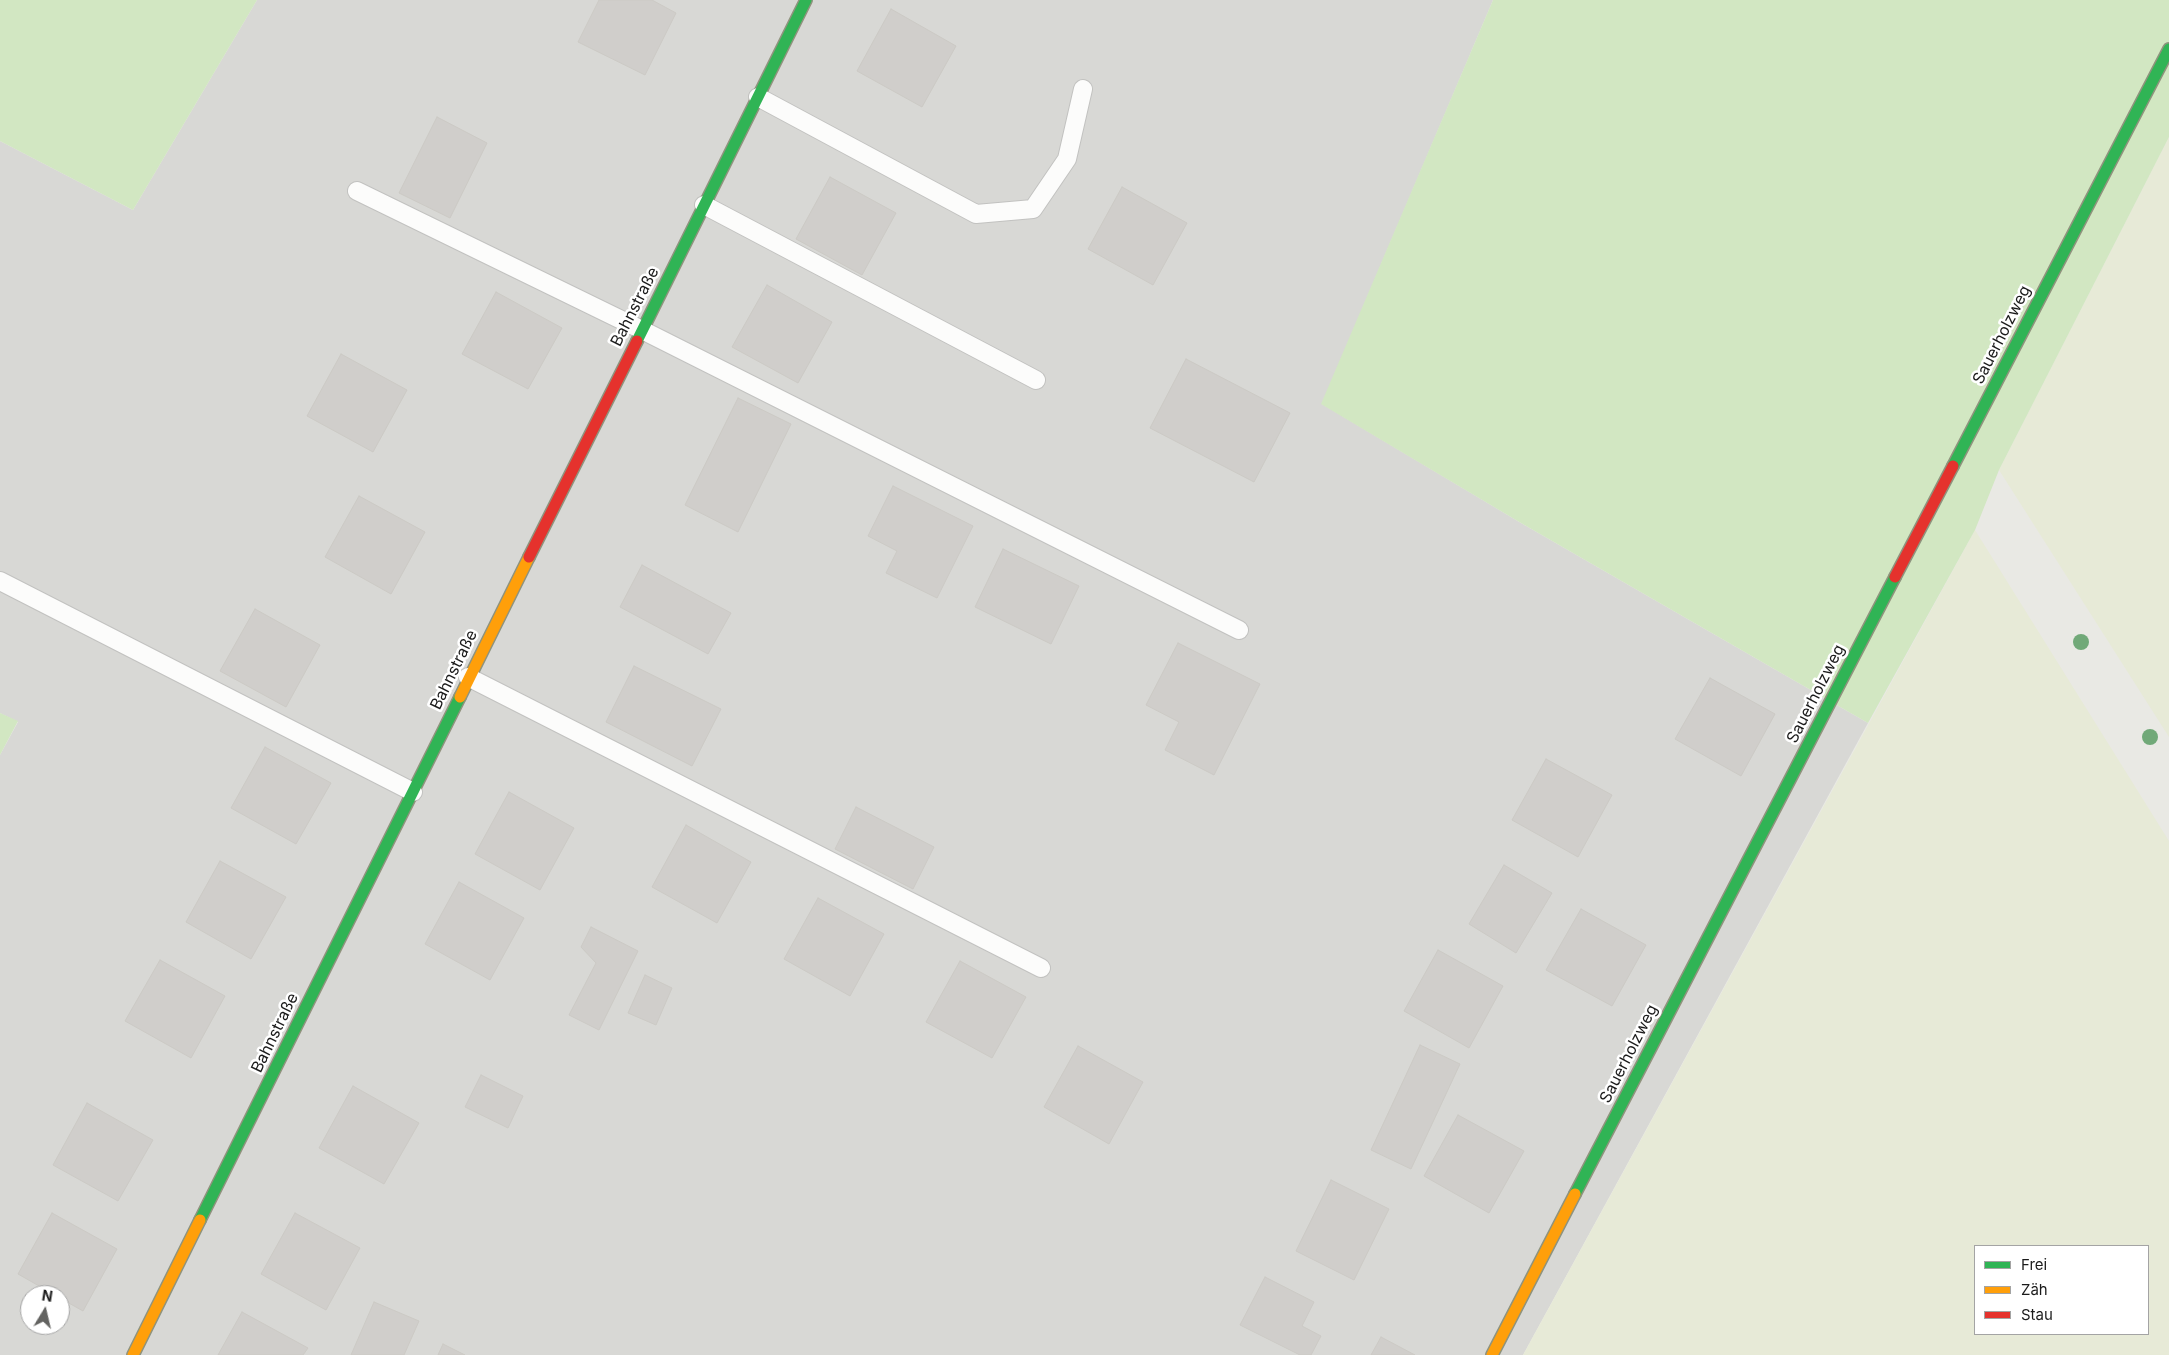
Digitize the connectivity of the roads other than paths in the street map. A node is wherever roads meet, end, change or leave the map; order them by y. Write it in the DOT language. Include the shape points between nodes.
graph roads {
  1 [pos="806,0"];
  2 [pos="2169,49"];
  3 [pos="1083,90"];
  4 [pos="758,97"];
  5 [pos="357,191"];
  6 [pos="704,205"];
  7 [pos="642,330"];
  8 [pos="1036,380"];
  9 [pos="0,581"];
  10 [pos="1240,630"];
  11 [pos="468,677"];
  12 [pos="413,792"];
  13 [pos="1041,968"];
  14 [pos="133,1355"];
  15 [pos="1492,1355"];
  1 -- 4 [label="street, Bahnstraße"];
  2 -- 15 [label="street, Sauerholzweg"];
  3 -- 4 [label="lane" via="1067,159 1033,209 976,214"];
  4 -- 6 [label="street, Bahnstraße"];
  5 -- 7 [label="lane"];
  6 -- 7 [label="street, Bahnstraße"];
  6 -- 8 [label="lane"];
  7 -- 10 [label="lane"];
  7 -- 11 [label="street, Bahnstraße"];
  9 -- 12 [label="lane"];
  11 -- 12 [label="street, Bahnstraße"];
  11 -- 13 [label="lane"];
  12 -- 14 [label="street, Bahnstraße"];
}
